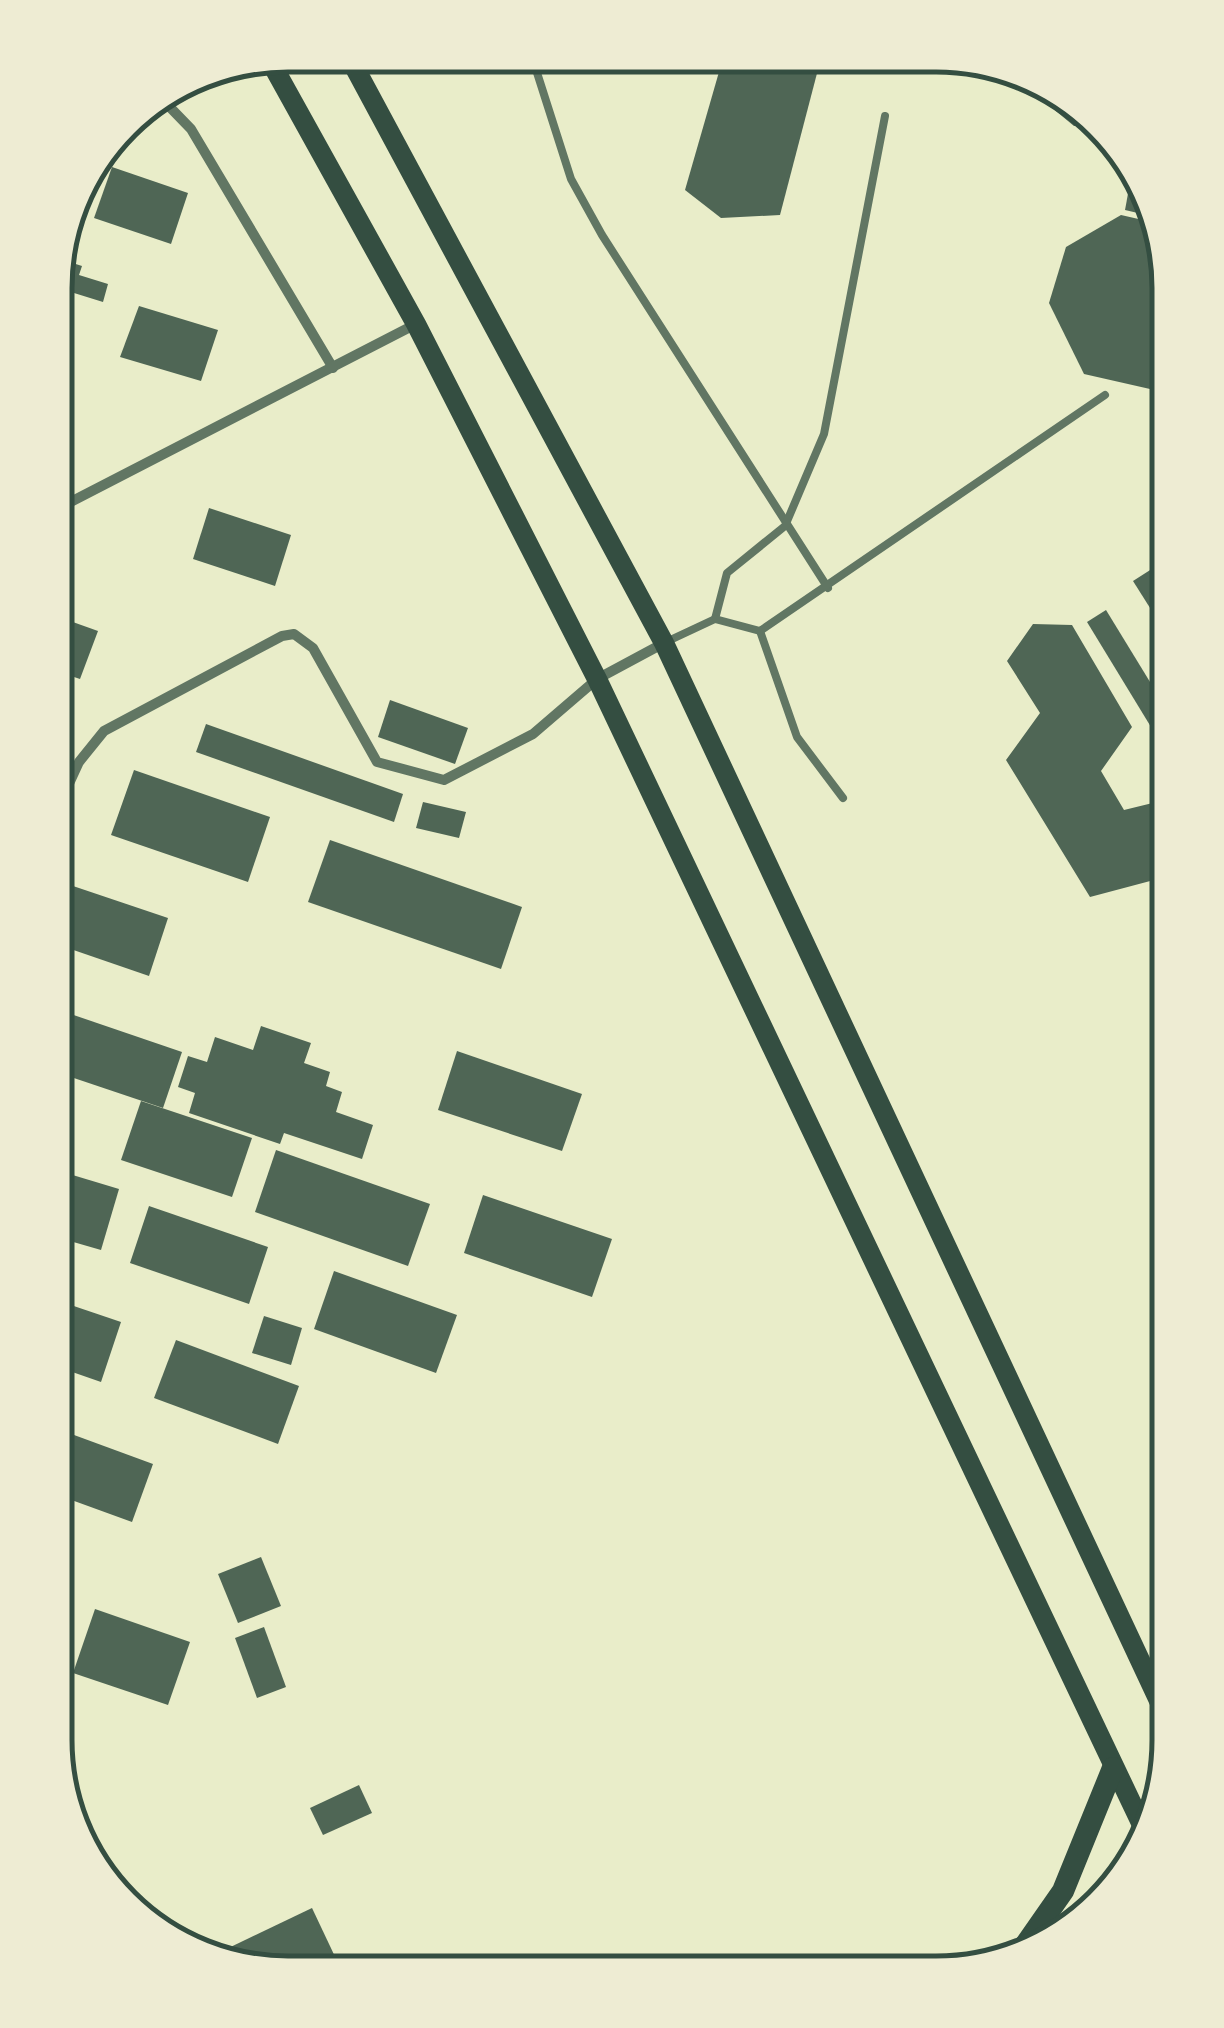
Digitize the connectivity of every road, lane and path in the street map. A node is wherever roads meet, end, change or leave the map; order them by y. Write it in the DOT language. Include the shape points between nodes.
graph roads {
  1 [pos="358,72"];
  2 [pos="363,72"];
  3 [pos="537,72"];
  4 [pos="277,73"];
  5 [pos="365,83"];
  6 [pos="170,108"];
  7 [pos="885,116"];
  8 [pos="416,324"];
  9 [pos="332,368"];
  10 [pos="1105,395"];
  11 [pos="72,501"];
  12 [pos="786,526"];
  13 [pos="828,588"];
  14 [pos="715,619"];
  15 [pos="760,631"];
  16 [pos="664,643"];
  17 [pos="597,679"];
  18 [pos="72,777"];
  19 [pos="843,798"];
  20 [pos="1151,1684"];
  21 [pos="1113,1768"];
  22 [pos="1137,1816"];
  23 [pos="1034,1932"];
  1 -- 5 [label="main road"];
  2 -- 5 [label="lane"];
  3 -- 12 [label="lane" via="571,178"];
  4 -- 8 [label="main road"];
  5 -- 16 [label="main road"];
  6 -- 9 [label="street" via="191,129"];
  7 -- 12 [label="lane" via="824,434"];
  8 -- 9 [label="street"];
  8 -- 17 [label="main road"];
  9 -- 11 [label="street"];
  10 -- 13 [label="lane"];
  12 -- 13 [label="lane"];
  12 -- 14 [label="lane" via="726,573"];
  13 -- 15 [label="lane"];
  14 -- 15 [label="lane"];
  14 -- 16 [label="lane"];
  15 -- 19 [label="lane" via="797,736"];
  16 -- 17 [label="street"];
  16 -- 20 [label="main road"];
  17 -- 18 [label="street" via="533,734 461,775 429,779 378,762 313,648 294,634 282,636 104,732"];
  17 -- 21 [label="main road"];
  21 -- 22 [label="main road"];
  21 -- 23 [label="main road" via="1063,1891"];
}
